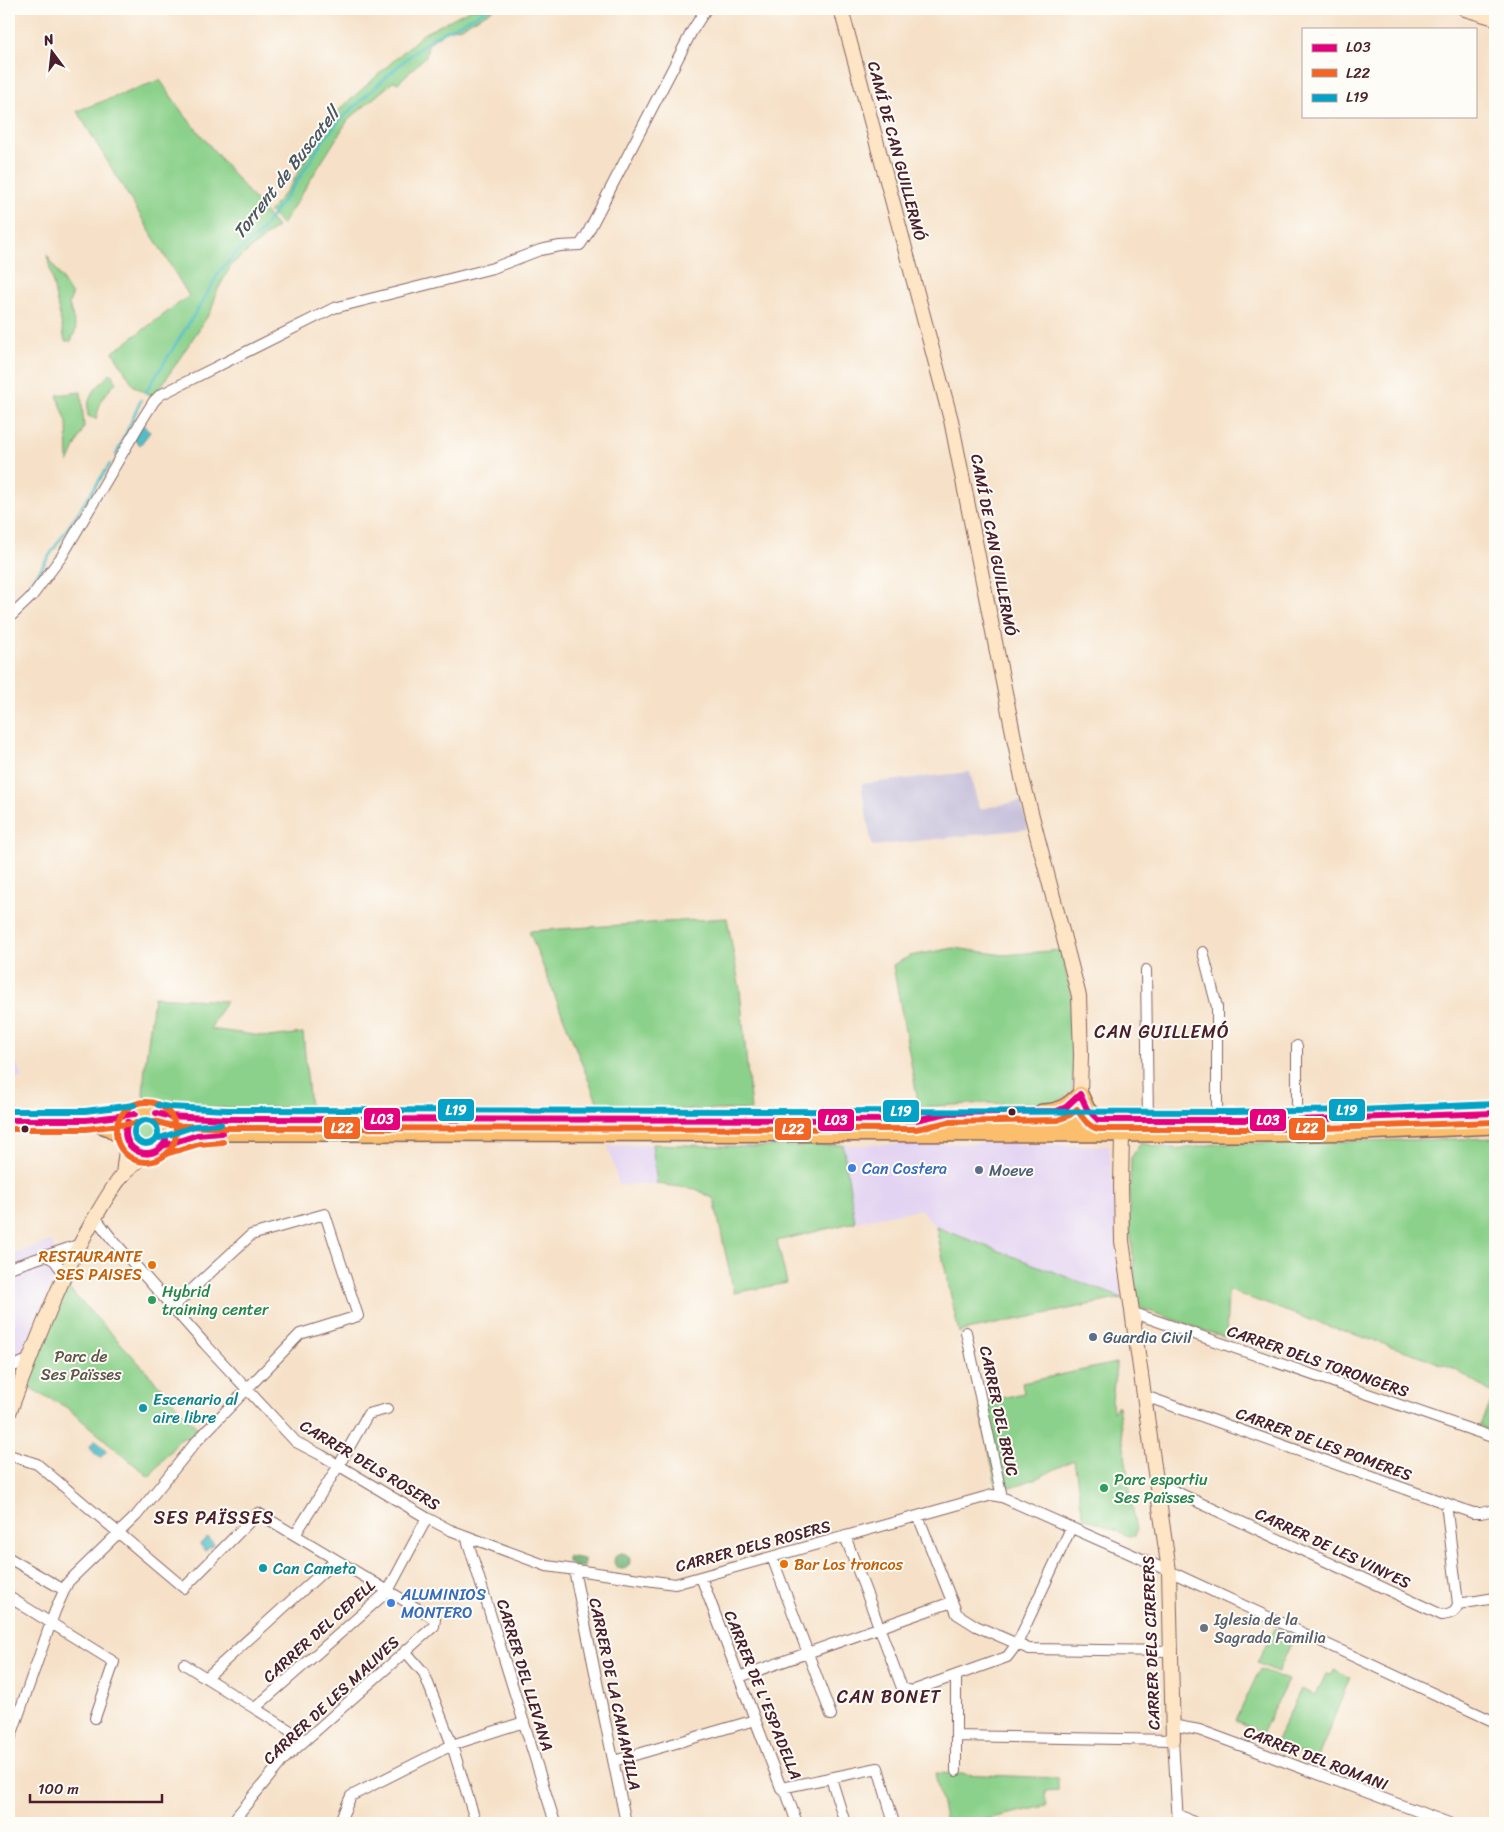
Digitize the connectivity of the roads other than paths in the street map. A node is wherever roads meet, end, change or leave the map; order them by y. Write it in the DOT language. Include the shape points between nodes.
graph roads {
  1 [pos="706,9"];
  2 [pos="841,9"];
  3 [pos="1465,9"];
  4 [pos="1495,18"];
  5 [pos="9,618"];
  6 [pos="1203,952"];
  7 [pos="1146,970"];
  8 [pos="1298,1046"];
  9 [pos="1080,1094"];
  10 [pos="156,1113"];
  11 [pos="1495,1113"];
  12 [pos="135,1114"];
  13 [pos="9,1120"];
  14 [pos="86,1120"];
  15 [pos="916,1120"];
  16 [pos="1098,1120"];
  17 [pos="1148,1120"];
  18 [pos="1217,1120"];
  19 [pos="1297,1120"];
  20 [pos="1495,1126"];
  21 [pos="1122,1134"];
  22 [pos="127,1141"];
  23 [pos="163,1146"];
  24 [pos="149,1154"];
  25 [pos="123,1174"];
  26 [pos="95,1217"];
  27 [pos="78,1245"];
  28 [pos="46,1256"];
  29 [pos="9,1268"];
  30 [pos="65,1275"];
  31 [pos="173,1307"];
  32 [pos="1131,1312"];
  33 [pos="966,1332"];
  34 [pos="30,1359"];
  35 [pos="9,1368"];
  36 [pos="246,1389"];
  37 [pos="1145,1396"];
  38 [pos="387,1409"];
  39 [pos="9,1413"];
  40 [pos="1495,1438"];
  41 [pos="9,1455"];
  42 [pos="339,1465"];
  43 [pos="1156,1485"];
  44 [pos="1002,1497"];
  45 [pos="1446,1503"];
  46 [pos="1495,1510"];
  47 [pos="918,1516"];
  48 [pos="427,1518"];
  49 [pos="1071,1528"];
  50 [pos="118,1533"];
  51 [pos="295,1535"];
  52 [pos="466,1536"];
  53 [pos="845,1536"];
  54 [pos="772,1557"];
  55 [pos="9,1558"];
  56 [pos="336,1560"];
  57 [pos="574,1570"];
  58 [pos="1169,1571"];
  59 [pos="701,1577"];
  60 [pos="64,1590"];
  61 [pos="388,1591"];
  62 [pos="9,1597"];
  63 [pos="1495,1598"];
  64 [pos="952,1602"];
  65 [pos="1458,1604"];
  66 [pos="50,1623"];
  67 [pos="880,1628"];
  68 [pos="1017,1644"];
  69 [pos="405,1651"];
  70 [pos="1171,1652"];
  71 [pos="808,1653"];
  72 [pos="184,1664"];
  73 [pos="956,1676"];
  74 [pos="739,1677"];
  75 [pos="206,1678"];
  76 [pos="254,1708"];
  77 [pos="831,1715"];
  78 [pos="95,1718"];
  79 [pos="755,1720"];
  80 [pos="524,1722"];
  81 [pos="1495,1722"];
  82 [pos="1172,1725"];
  83 [pos="956,1736"];
  84 [pos="11,1740"];
  85 [pos="305,1740"];
  86 [pos="1173,1740"];
  87 [pos="452,1745"];
  88 [pos="614,1761"];
  89 [pos="956,1771"];
  90 [pos="831,1778"];
  91 [pos="781,1788"];
  92 [pos="1178,1819"];
  93 [pos="234,1823"];
  94 [pos="338,1823"];
  95 [pos="476,1823"];
  96 [pos="555,1823"];
  97 [pos="626,1823"];
  98 [pos="797,1823"];
  99 [pos="845,1823"];
  100 [pos="894,1823"];
  101 [pos="1195,1823"];
  102 [pos="1448,1823"];
  1 -- 5 [label="street" via="580,245 540,250 493,268 334,308 160,395 62,556 32,596"];
  2 -- 9 [label="street, CAMÍ DE CAN GUILLERMÓ" via="951,420 1022,778 1078,991"];
  3 -- 4 [label="street"];
  6 -- 18 [label="street" via="1217,1007"];
  7 -- 17 [label="street"];
  8 -- 19 [label="street"];
  9 -- 15 [label="main road" via="1058,1111 948,1113"];
  9 -- 16 [label="main road" via="1087,1109"];
  10 -- 12 [label="main road" via="142,1111"];
  10 -- 15 [label="main road" via="236,1119"];
  10 -- 23 [label="main road" via="168,1128"];
  11 -- 19 [label="main road"];
  12 -- 14 [label="main road"];
  12 -- 22 [label="main road" via="127,1124"];
  13 -- 14 [label="main road"];
  14 -- 22 [label="main road" via="109,1128"];
  15 -- 16 [label="main road"];
  16 -- 17 [label="main road"];
  17 -- 18 [label="main road"];
  18 -- 19 [label="main road"];
  20 -- 21 [label="main road" via="1344,1133"];
  21 -- 23 [label="main road" via="226,1133 198,1135"];
  21 -- 32 [label="street, CARRER DELS CIRERERS" via="1122,1241"];
  22 -- 24 [label="main road" via="136,1151"];
  22 -- 25 [label="street"];
  23 -- 24 [label="main road"];
  24 -- 25 [label="street"];
  25 -- 26 [label="street"];
  26 -- 27 [label="street"];
  26 -- 31 [label="street, CARRER DELS ROSERS"];
  27 -- 28 [label="street"];
  27 -- 30 [label="street"];
  28 -- 29 [label="street"];
  28 -- 30 [label="street"];
  30 -- 34 [label="street"];
  31 -- 36 [label="street, CARRER DELS ROSERS"];
  31 -- 36 [label="street" via="251,1236 326,1214 358,1316 300,1334"];
  32 -- 37 [label="street, CARRER DELS CIRERERS"];
  32 -- 40 [label="street, CARRER DELS TORONGERS"];
  33 -- 44 [label="street, CARRER DEL BRUC"];
  34 -- 35 [label="street"];
  34 -- 39 [label="street"];
  36 -- 42 [label="street, CARRER DELS ROSERS" via="296,1442"];
  36 -- 50 [label="street"];
  37 -- 43 [label="street, CARRER DELS CIRERERS"];
  37 -- 45 [label="street, CARRER DE LES POMERES"];
  38 -- 42 [label="street" via="368,1414"];
  41 -- 50 [label="street" via="37,1464"];
  42 -- 48 [label="street, CARRER DELS ROSERS"];
  42 -- 51 [label="street"];
  43 -- 58 [label="street, CARRER DELS CIRERERS"];
  43 -- 65 [label="street, CARRER DE LES VINYES" via="1436,1612 1454,1612"];
  44 -- 47 [label="street, CARRER DELS ROSERS" via="992,1495"];
  44 -- 49 [label="street, CARRER DELS ROSERS"];
  45 -- 46 [label="street, CARRER DE LES POMERES" via="1473,1513"];
  45 -- 65 [label="street"];
  47 -- 53 [label="street, CARRER DELS ROSERS"];
  47 -- 64 [label="street"];
  48 -- 52 [label="street, CARRER DELS ROSERS"];
  48 -- 61 [label="street, CARRER DEL CEPELL"];
  49 -- 58 [label="street, CARRER DELS ROSERS"];
  49 -- 68 [label="street"];
  50 -- 51 [label="street" via="184,1588 258,1513"];
  50 -- 60 [label="street" via="68,1582"];
  51 -- 56 [label="street"];
  52 -- 57 [label="street, CARRER DELS ROSERS" via="547,1566"];
  52 -- 80 [label="street, CARRER DEL LLEVANA"];
  53 -- 54 [label="street, CARRER DELS ROSERS"];
  53 -- 67 [label="street"];
  54 -- 59 [label="street, CARRER DELS ROSERS"];
  54 -- 71 [label="street"];
  55 -- 60 [label="street"];
  56 -- 61 [label="street"];
  56 -- 75 [label="street"];
  57 -- 59 [label="street, CARRER DELS ROSERS" via="676,1584"];
  57 -- 88 [label="street, CARRER DE LA CAMAMILLA"];
  58 -- 70 [label="street, CARRER DELS CIRERERS"];
  58 -- 81 [label="street, CARRER DELS ROSERS"];
  59 -- 74 [label="street, CARRER DE L'ESPADELLA"];
  60 -- 66 [label="street"];
  61 -- 69 [label="street, CARRER DE LES MALIVES" via="435,1619 434,1626"];
  61 -- 76 [label="street, CARRER DEL CEPELL"];
  62 -- 66 [label="street"];
  63 -- 65 [label="street, CARRER DE LES VINYES"];
  64 -- 67 [label="street"];
  64 -- 68 [label="street" via="957,1614"];
  66 -- 78 [label="street" via="114,1662"];
  66 -- 84 [label="street"];
  67 -- 71 [label="street"];
  67 -- 73 [label="street" via="902,1688 912,1691"];
  68 -- 70 [label="street" via="1029,1649"];
  68 -- 73 [label="street" via="1007,1658"];
  69 -- 85 [label="street, CARRER DE LES MALIVES"];
  69 -- 87 [label="street" via="424,1673"];
  70 -- 82 [label="street, CARRER DELS CIRERERS"];
  71 -- 74 [label="street"];
  71 -- 77 [label="street"];
  72 -- 75 [label="street"];
  73 -- 83 [label="street"];
  74 -- 79 [label="street, CARRER DE L'ESPADELLA"];
  75 -- 76 [label="street"];
  76 -- 85 [label="street"];
  79 -- 88 [label="street"];
  79 -- 91 [label="street, CARRER DE L'ESPADELLA"];
  80 -- 87 [label="street"];
  80 -- 96 [label="street, CARRER DEL LLEVANA"];
  82 -- 86 [label="street, CARRER DELS CIRERERS"];
  82 -- 102 [label="street, CARRER DEL ROMANI" via="1208,1734"];
  83 -- 86 [label="street"];
  83 -- 89 [label="street"];
  85 -- 93 [label="street, CARRER DE LES MALIVES" via="283,1760"];
  86 -- 92 [label="street, CARRER DELS CIRERERS"];
  87 -- 94 [label="street" via="351,1796"];
  87 -- 95 [label="street"];
  88 -- 97 [label="street, CARRER DE LA CAMAMILLA"];
  90 -- 91 [label="street"];
  90 -- 99 [label="street"];
  90 -- 100 [label="street" via="878,1768"];
  91 -- 98 [label="street, CARRER DE L'ESPADELLA" via="786,1792"];
  92 -- 101 [label="street"];
}
